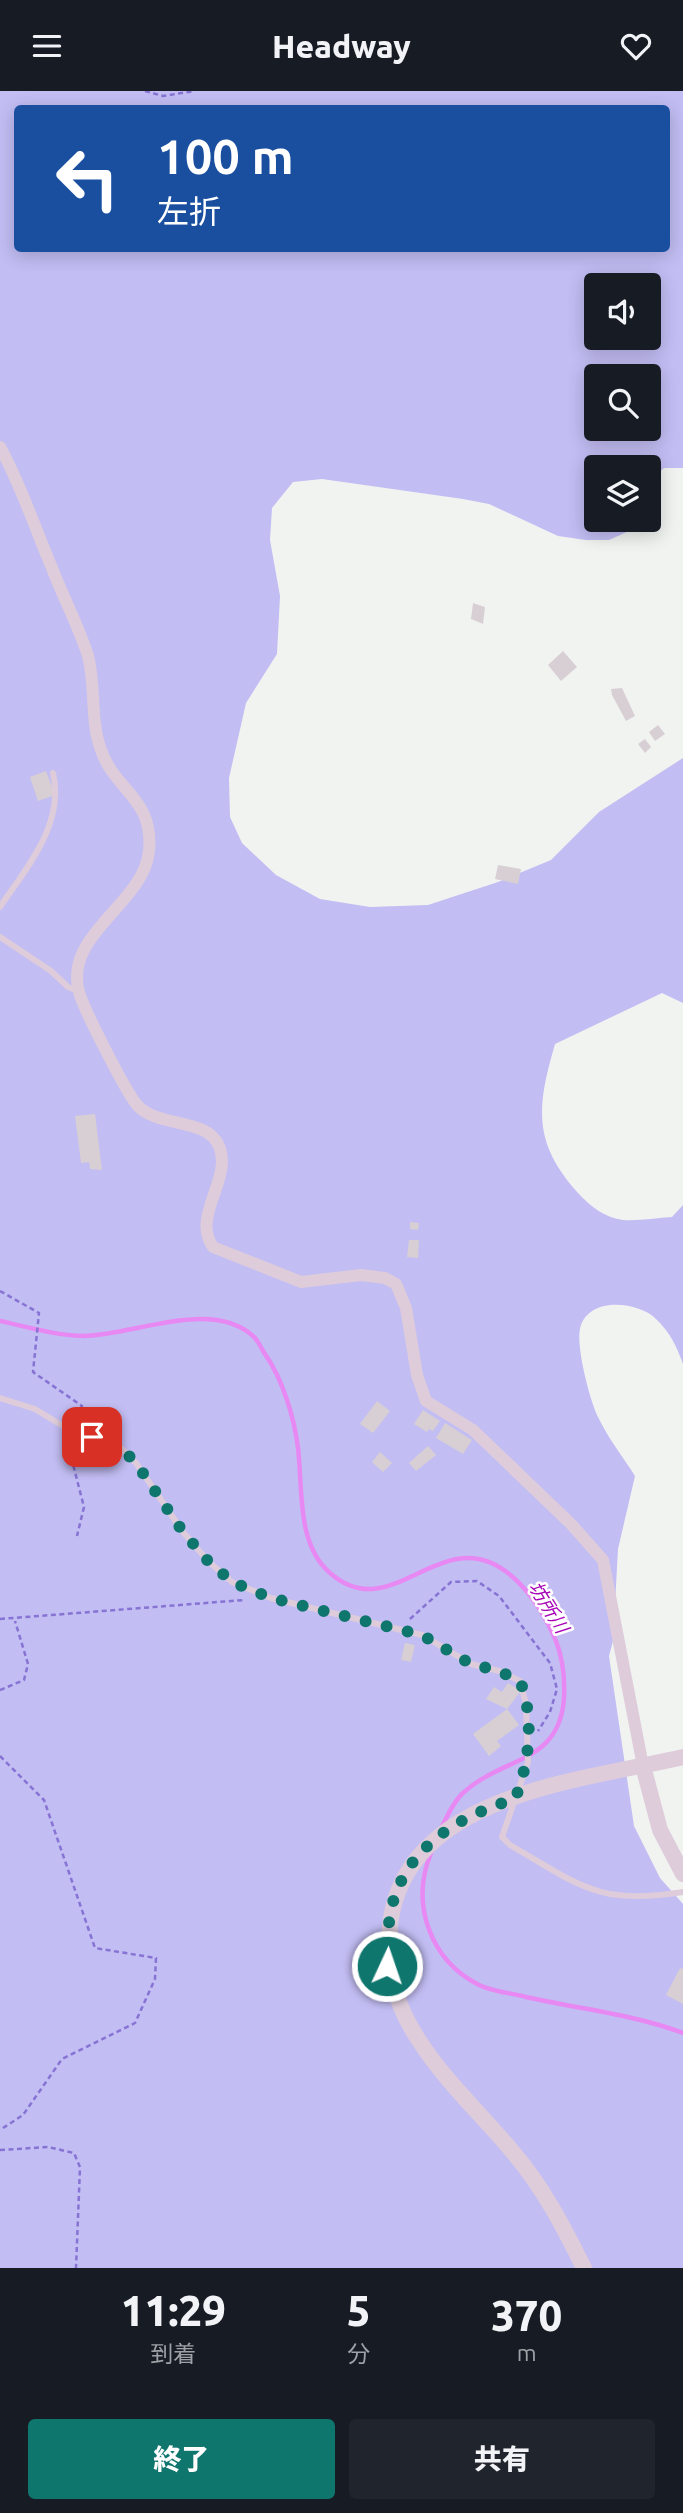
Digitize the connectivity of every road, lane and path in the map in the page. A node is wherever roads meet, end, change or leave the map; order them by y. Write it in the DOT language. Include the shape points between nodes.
graph roads {
  1 [pos="145,91"];
  2 [pos="194,91"];
  3 [pos="0,447"];
  4 [pos="54,773"];
  5 [pos="0,907"];
  6 [pos="0,937"];
  7 [pos="78,991"];
  8 [pos="0,1291"];
  9 [pos="0,1398"];
  10 [pos="68,1430"];
  11 [pos="77,1536"];
  12 [pos="246,1600"];
  13 [pos="0,1619"];
  14 [pos="15,1620"];
  15 [pos="400,1629"];
  16 [pos="0,1690"];
  17 [pos="527,1735"];
  18 [pos="0,1756"];
  19 [pos="683,1757"];
  20 [pos="643,1766"];
  21 [pos="515,1799"];
  22 [pos="683,1874"];
  23 [pos="683,1892"];
  24 [pos="0,2130"];
  25 [pos="0,2150"];
  26 [pos="76,2268"];
  27 [pos="584,2268"];
  1 -- 2 [label="path" via="163,96"];
  3 -- 7 [label="street" via="88,657 99,748 109,769 133,793 150,826 149,854 136,887 86,949 79,964"];
  4 -- 5 [label="lane" via="58,793 52,820"];
  6 -- 7 [label="lane"];
  7 -- 20 [label="street" via="137,1105 157,1118 202,1130 219,1144 223,1164 206,1238 213,1247 301,1282 361,1275 385,1277 396,1284 406,1308 426,1401 473,1430 603,1560"];
  8 -- 10 [label="path" via="39,1313 33,1372 82,1406"];
  9 -- 10 [label="lane" via="35,1409"];
  10 -- 11 [label="path" via="84,1507"];
  10 -- 15 [label="lane" via="120,1447 191,1542 232,1582 271,1598"];
  12 -- 14 [label="path"];
  13 -- 14 [label="path"];
  14 -- 16 [label="path" via="28,1664 24,1680"];
  15 -- 17 [label="lane" via="422,1635 471,1664 520,1681"];
  15 -- 17 [label="path" via="451,1582 477,1581 499,1596 550,1663 556,1689 540,1730"];
  17 -- 21 [label="lane" via="527,1762"];
  18 -- 24 [label="path" via="44,1800 94,1948 156,1958 155,1979 135,2023 62,2059 23,2115"];
  19 -- 20 [label="street"];
  20 -- 21 [label="street"];
  20 -- 22 [label="street" via="660,1830"];
  21 -- 23 [label="lane" via="502,1837 586,1890 644,1898"];
  21 -- 27 [label="street" via="466,1817 434,1838 403,1877 392,1903 387,1966 419,2041 553,2203"];
  25 -- 26 [label="path" via="48,2147 74,2153 80,2167"];
}
